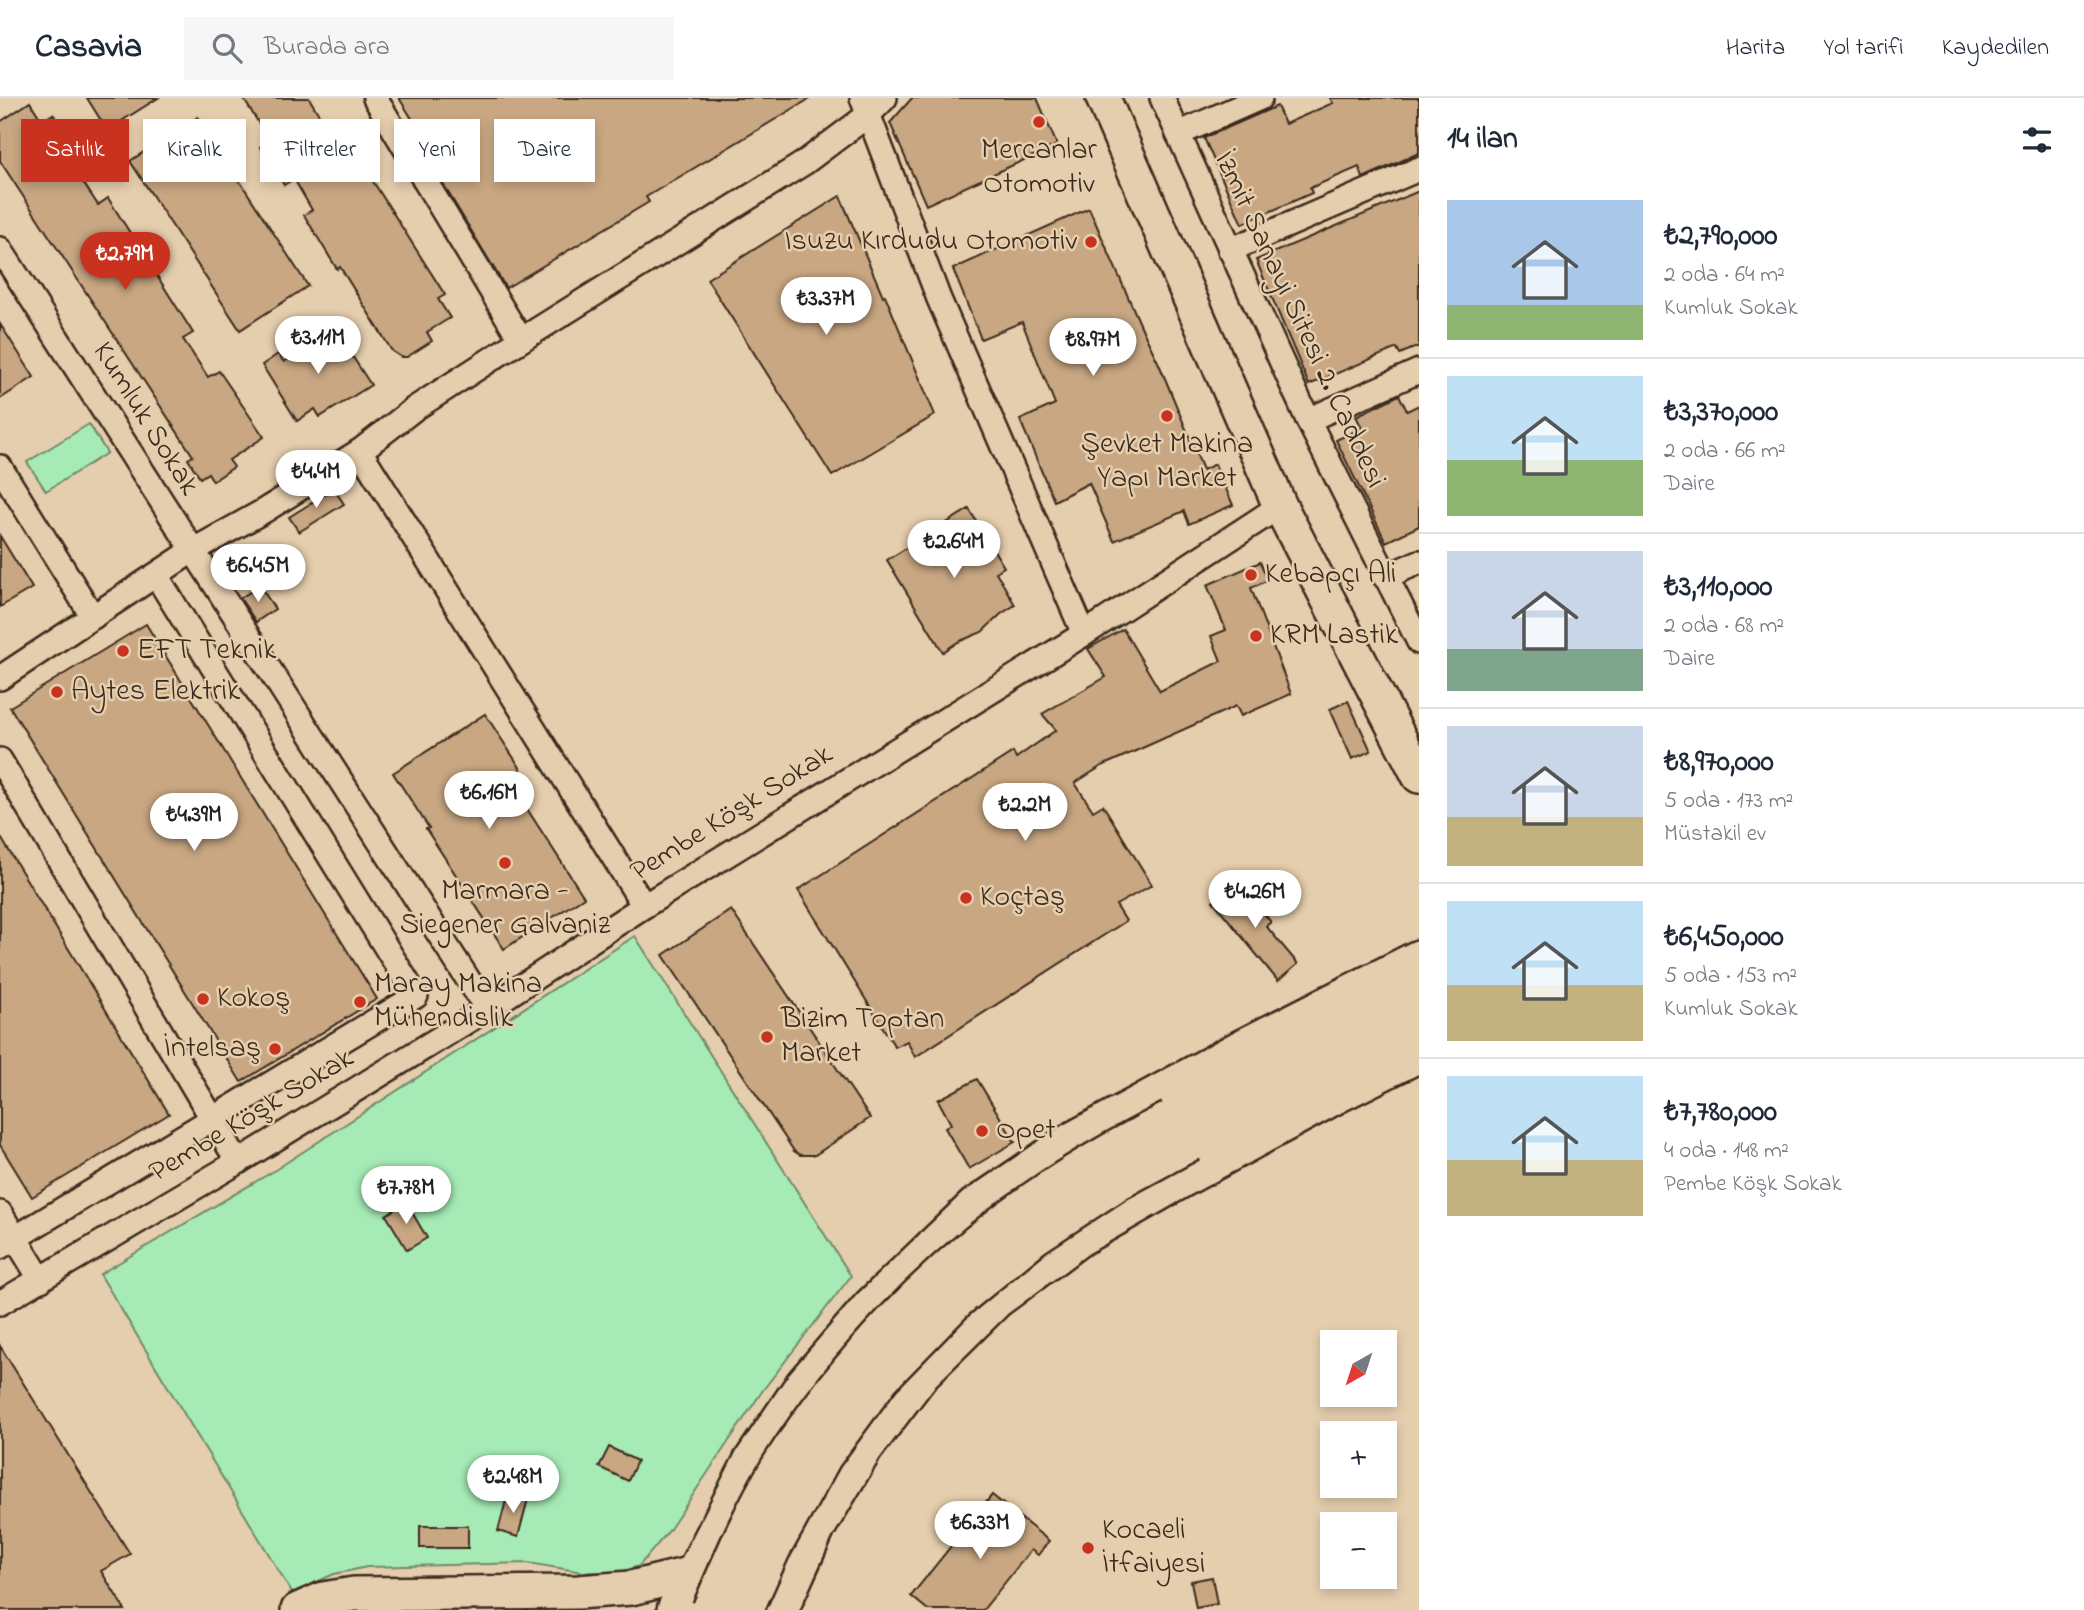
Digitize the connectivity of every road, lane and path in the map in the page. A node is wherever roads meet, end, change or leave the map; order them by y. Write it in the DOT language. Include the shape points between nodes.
graph roads {
  1 [pos="375,98"];
  2 [pos="886,98"];
  3 [pos="1103,98"];
  4 [pos="1162,98"];
  5 [pos="1260,98"];
  6 [pos="865,106"];
  7 [pos="1178,134"];
  8 [pos="1419,169"];
  9 [pos="0,249"];
  10 [pos="1230,250"];
  11 [pos="521,340"];
  12 [pos="1419,371"];
  13 [pos="1308,420"];
  14 [pos="360,451"];
  15 [pos="0,467"];
  16 [pos="1280,506"];
  17 [pos="192,551"];
  18 [pos="1419,562"];
  19 [pos="156,575"];
  20 [pos="1385,577"];
  21 [pos="93,617"];
  22 [pos="1084,634"];
  23 [pos="1419,642"];
  24 [pos="0,678"];
  25 [pos="0,760"];
  26 [pos="1419,776"];
  27 [pos="644,906"];
  28 [pos="1419,959"];
  29 [pos="1419,993"];
  30 [pos="487,1009"];
  31 [pos="1419,1024"];
  32 [pos="1419,1054"];
  33 [pos="213,1119"];
  34 [pos="1181,1131"];
  35 [pos="238,1162"];
  36 [pos="0,1213"];
  37 [pos="8,1243"];
  38 [pos="41,1280"];
  39 [pos="0,1303"];
  40 [pos="752,1462"];
  41 [pos="816,1528"];
  42 [pos="693,1573"];
  43 [pos="298,1610"];
  44 [pos="676,1610"];
  45 [pos="711,1610"];
  46 [pos="744,1610"];
  47 [pos="773,1610"];
  48 [pos="779,1610"];
  1 -- 11 [label="street"];
  2 -- 6 [label="street"];
  3 -- 16 [label="street"];
  4 -- 7 [label="street, İzmit Sanayi Sitesi 2. Caddesi"];
  5 -- 7 [label="street"];
  6 -- 11 [label="street" via="804,163"];
  6 -- 22 [label="street" via="939,299"];
  7 -- 10 [label="street, İzmit Sanayi Sitesi 2. Caddesi"];
  8 -- 10 [label="street"];
  9 -- 17 [label="street, Kumluk Sokak"];
  10 -- 13 [label="street, İzmit Sanayi Sitesi 2. Caddesi"];
  11 -- 14 [label="street"];
  12 -- 13 [label="street"];
  13 -- 20 [label="street, İzmit Sanayi Sitesi 2. Caddesi"];
  14 -- 17 [label="street"];
  14 -- 27 [label="street"];
  15 -- 21 [label="street"];
  16 -- 22 [label="street, Pembe Köşk Sokak"];
  16 -- 26 [label="street"];
  17 -- 19 [label="street"];
  17 -- 30 [label="street, Kumluk Sokak"];
  18 -- 20 [label="street"];
  19 -- 21 [label="street"];
  19 -- 33 [label="street" via="416,996"];
  20 -- 23 [label="street, İzmit Sanayi Sitesi 2. Caddesi"];
  21 -- 24 [label="street"];
  22 -- 27 [label="street, Pembe Köşk Sokak"];
  25 -- 33 [label="street"];
  27 -- 30 [label="street, Pembe Köşk Sokak"];
  28 -- 40 [label="main road" via="1071,1142 975,1206 871,1307 804,1385"];
  29 -- 34 [label="main road" via="1326,1038"];
  30 -- 35 [label="street, Pembe Köşk Sokak"];
  31 -- 34 [label="main road"];
  32 -- 41 [label="main road" via="1335,1095 1078,1238 995,1300 922,1372 864,1448"];
  33 -- 35 [label="street"];
  33 -- 37 [label="street"];
  34 -- 45 [label="main road, bridge" via="1112,1151 979,1242 930,1286 819,1409 742,1537"];
  34 -- 46 [label="main road, bridge" via="1118,1181 1034,1236 955,1301 881,1377 823,1456"];
  35 -- 38 [label="street, Pembe Köşk Sokak"];
  36 -- 37 [label="street"];
  37 -- 38 [label="street"];
  38 -- 39 [label="street, Pembe Köşk Sokak"];
  40 -- 41 [label="main road" via="751,1496 769,1520 795,1532"];
  40 -- 42 [label="main road"];
  41 -- 48 [label="main road"];
  42 -- 43 [label="street" via="631,1588 578,1592 354,1594 323,1599"];
  42 -- 44 [label="main road"];
  42 -- 47 [label="main road" via="718,1567 742,1577 768,1598"];
}
